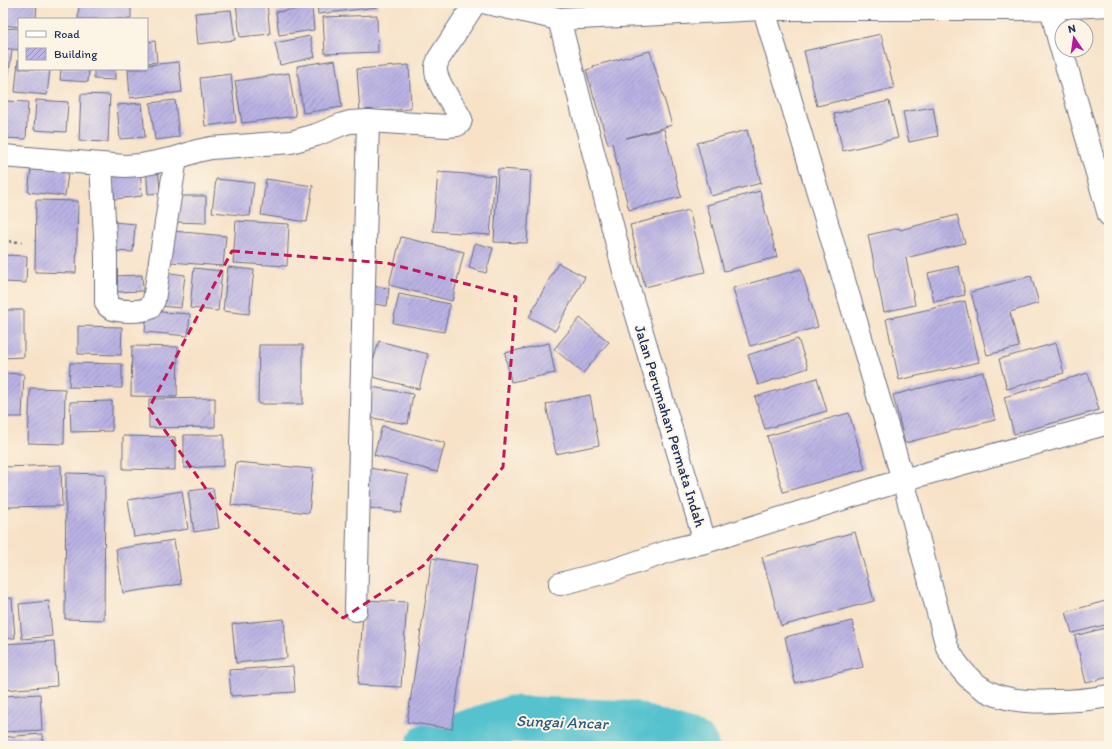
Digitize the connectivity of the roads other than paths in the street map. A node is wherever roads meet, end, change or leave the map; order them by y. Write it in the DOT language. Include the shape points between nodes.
graph roads {
  1 [pos="474,3"];
  2 [pos="487,3"];
  3 [pos="1109,5"];
  4 [pos="762,6"];
  5 [pos="1045,9"];
  6 [pos="559,19"];
  7 [pos="368,121"];
  8 [pos="3,156"];
  9 [pos="176,158"];
  10 [pos="101,164"];
  11 [pos="1109,215"];
  12 [pos="1109,423"];
  13 [pos="903,480"];
  14 [pos="705,542"];
  15 [pos="560,584"];
  16 [pos="356,610"];
  17 [pos="1109,696"];
  1 -- 7 [label="street" via="439,58 436,68 440,84 458,111 460,123 447,126"];
  2 -- 6 [label="street"];
  3 -- 5 [label="street"];
  4 -- 5 [label="street"];
  4 -- 6 [label="street"];
  4 -- 13 [label="street"];
  5 -- 11 [label="street" via="1058,37"];
  6 -- 14 [label="street, Jalan Perumahan Permata Indah" via="626,279"];
  7 -- 9 [label="street" via="343,124 292,142 211,148"];
  7 -- 16 [label="street"];
  8 -- 10 [label="street"];
  9 -- 10 [label="street" via="141,165"];
  9 -- 10 [label="street" via="154,302 150,308 142,311 113,309 106,303"];
  12 -- 13 [label="street, Jalan Perumahan Permata Indah"];
  13 -- 14 [label="street, Jalan Perumahan Permata Indah"];
  13 -- 17 [label="street" via="947,647 962,671 983,689 1009,700 1051,702"];
  14 -- 15 [label="street"];
}
